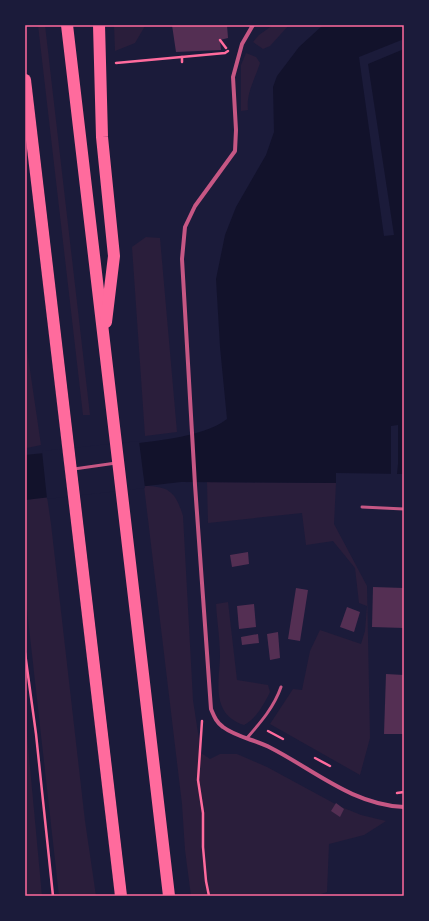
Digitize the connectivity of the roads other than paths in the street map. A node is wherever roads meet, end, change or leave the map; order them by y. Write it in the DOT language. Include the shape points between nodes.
graph roads {
  1 [pos="67,25"];
  2 [pos="99,25"];
  3 [pos="253,25"];
  4 [pos="25,80"];
  5 [pos="103,343"];
  6 [pos="117,463"];
  7 [pos="71,469"];
  8 [pos="362,507"];
  9 [pos="404,509"];
  10 [pos="281,687"];
  11 [pos="247,738"];
  12 [pos="404,807"];
  13 [pos="121,896"];
  14 [pos="169,896"];
  1 -- 5 [label="highway"];
  2 -- 5 [label="highway" via="102,137 114,256"];
  3 -- 11 [label="street" via="242,44 233,77 235,151 195,206 185,227 182,259 211,709 217,722 224,728"];
  4 -- 7 [label="highway"];
  5 -- 6 [label="highway"];
  6 -- 7 [label="lane"];
  6 -- 14 [label="highway"];
  7 -- 13 [label="highway"];
  8 -- 9 [label="lane"];
  10 -- 11 [label="lane" via="265,717"];
  11 -- 12 [label="street" via="270,747 348,792 370,801"];
}
